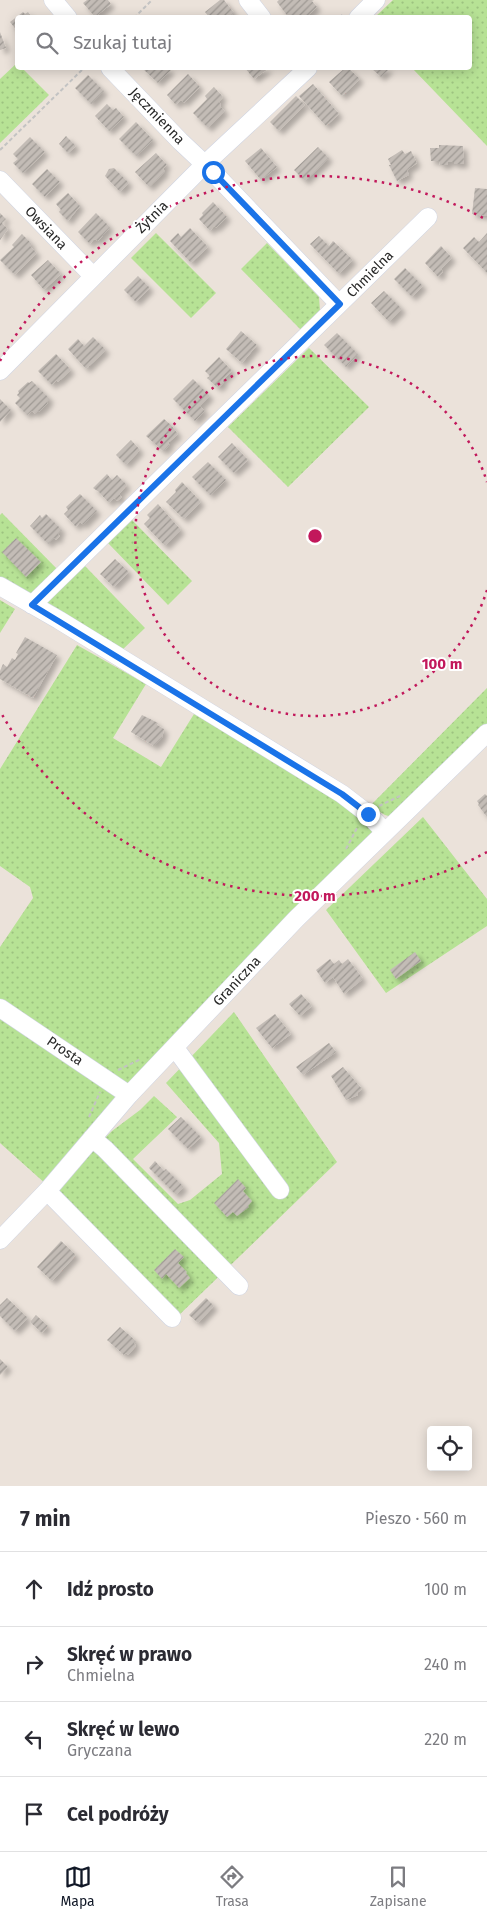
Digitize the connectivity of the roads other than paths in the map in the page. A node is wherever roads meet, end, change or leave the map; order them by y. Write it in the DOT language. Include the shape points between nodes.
graph roads {
  1 [pos="53,0"];
  2 [pos="248,0"];
  3 [pos="376,0"];
  4 [pos="66,15"];
  5 [pos="260,15"];
  6 [pos="361,15"];
  7 [pos="112,70"];
  8 [pos="303,70"];
  9 [pos="205,164"];
  10 [pos="0,180"];
  11 [pos="428,217"];
  12 [pos="93,276"];
  13 [pos="340,304"];
  14 [pos="0,371"];
  15 [pos="0,586"];
  16 [pos="32,605"];
  17 [pos="487,733"];
  18 [pos="384,832"];
  19 [pos="0,1008"];
  20 [pos="175,1048"];
  21 [pos="129,1095"];
  22 [pos="92,1138"];
  23 [pos="280,1190"];
  24 [pos="47,1191"];
  25 [pos="0,1240"];
  26 [pos="239,1286"];
  27 [pos="172,1318"];
  1 -- 4 [label="street"];
  2 -- 5 [label="street"];
  3 -- 6 [label="street"];
  7 -- 9 [label="street, Jęczmienna"];
  8 -- 9 [label="street, Żytnia"];
  9 -- 12 [label="street, Żytnia"];
  9 -- 13 [label="street, Jęczmienna"];
  10 -- 12 [label="street, Owsiana"];
  11 -- 13 [label="street, Chmielna"];
  12 -- 14 [label="street, Żytnia"];
  13 -- 16 [label="street, Chmielna"];
  15 -- 16 [label="street"];
  16 -- 18 [label="street" via="342,794 368,814"];
  17 -- 18 [label="street, Graniczna"];
  18 -- 20 [label="street, Graniczna" via="296,919"];
  19 -- 21 [label="street, Prosta"];
  20 -- 21 [label="street, Graniczna"];
  20 -- 23 [label="street"];
  21 -- 22 [label="street, Graniczna"];
  22 -- 24 [label="street, Graniczna"];
  22 -- 26 [label="street"];
  24 -- 25 [label="street, Graniczna"];
  24 -- 27 [label="street"];
}
